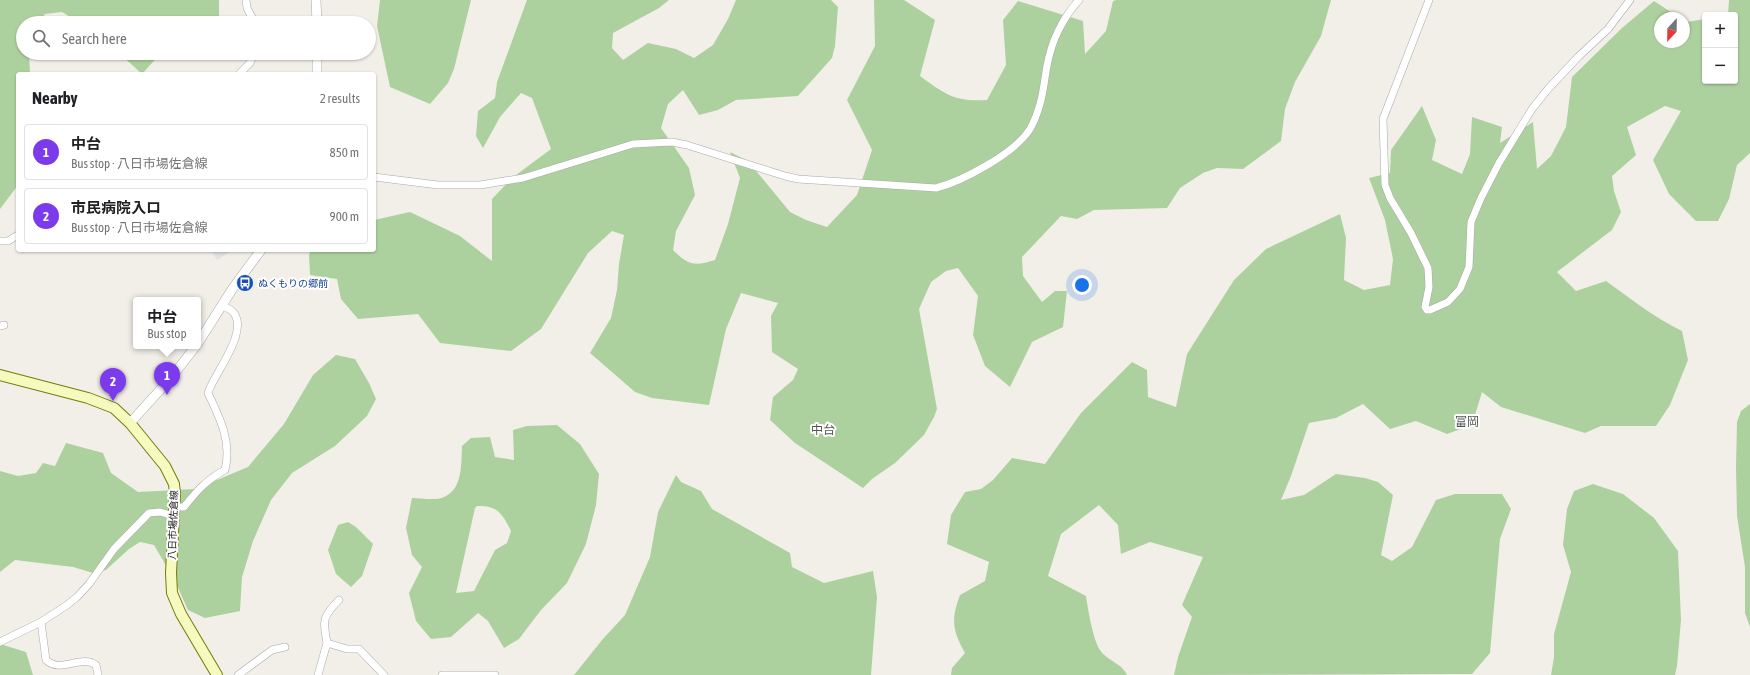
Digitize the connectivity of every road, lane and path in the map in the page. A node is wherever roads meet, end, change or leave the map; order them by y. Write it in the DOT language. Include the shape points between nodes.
graph roads {
  1 [pos="246,0"];
  2 [pos="316,0"];
  3 [pos="1080,0"];
  4 [pos="1429,0"];
  5 [pos="1630,0"];
  6 [pos="251,16"];
  7 [pos="317,16"];
  8 [pos="251,60"];
  9 [pos="317,60"];
  10 [pos="241,72"];
  11 [pos="317,72"];
  12 [pos="376,177"];
  13 [pos="16,236"];
  14 [pos="0,241"];
  15 [pos="260,252"];
  16 [pos="223,306"];
  17 [pos="201,339"];
  18 [pos="194,349"];
  19 [pos="0,375"];
  20 [pos="130,423"];
  21 [pos="174,512"];
  22 [pos="339,600"];
  23 [pos="41,622"];
  24 [pos="0,642"];
  25 [pos="327,643"];
  26 [pos="285,648"];
  27 [pos="241,674"];
  28 [pos="98,675"];
  29 [pos="216,675"];
  30 [pos="318,675"];
  31 [pos="384,675"];
  32 [pos="442,675"];
  33 [pos="495,675"];
  1 -- 6 [label="street"];
  2 -- 7 [label="street"];
  3 -- 12 [label="street" via="1073,6 1061,26 1050,52 1040,104 1030,129 1019,141 967,177 936,188 798,179 672,142 633,144 523,178 480,185 438,185"];
  4 -- 5 [label="street" via="1383,119 1385,185 1428,268 1429,287 1424,307 1427,310 1448,302 1460,289 1468,267 1471,222 1499,163 1532,109 1558,78 1608,29"];
  8 -- 10 [label="street"];
  9 -- 11 [label="street"];
  13 -- 14 [label="street" via="8,241"];
  15 -- 16 [label="street"];
  16 -- 17 [label="street"];
  16 -- 21 [label="street" via="232,311 238,322 237,329 225,363 208,393 222,422 228,459 225,470 212,476 198,488 184,507"];
  18 -- 20 [label="street"];
  19 -- 20 [label="main road, 八日市場佐倉線" via="99,401 114,408"];
  20 -- 21 [label="main road, 八日市場佐倉線" via="170,476 175,494"];
  21 -- 23 [label="street" via="155,511 145,516 114,549 77,597"];
  21 -- 29 [label="main road, 八日市場佐倉線" via="172,593 180,614"];
  22 -- 25 [label="street" via="327,612 324,625"];
  23 -- 24 [label="street"];
  23 -- 28 [label="street" via="46,660 50,664 58,666 90,661 96,665"];
  25 -- 30 [label="street"];
  25 -- 31 [label="street" via="347,649 359,649"];
  26 -- 27 [label="street" via="272,650"];
  32 -- 33 [label="street"];
}
